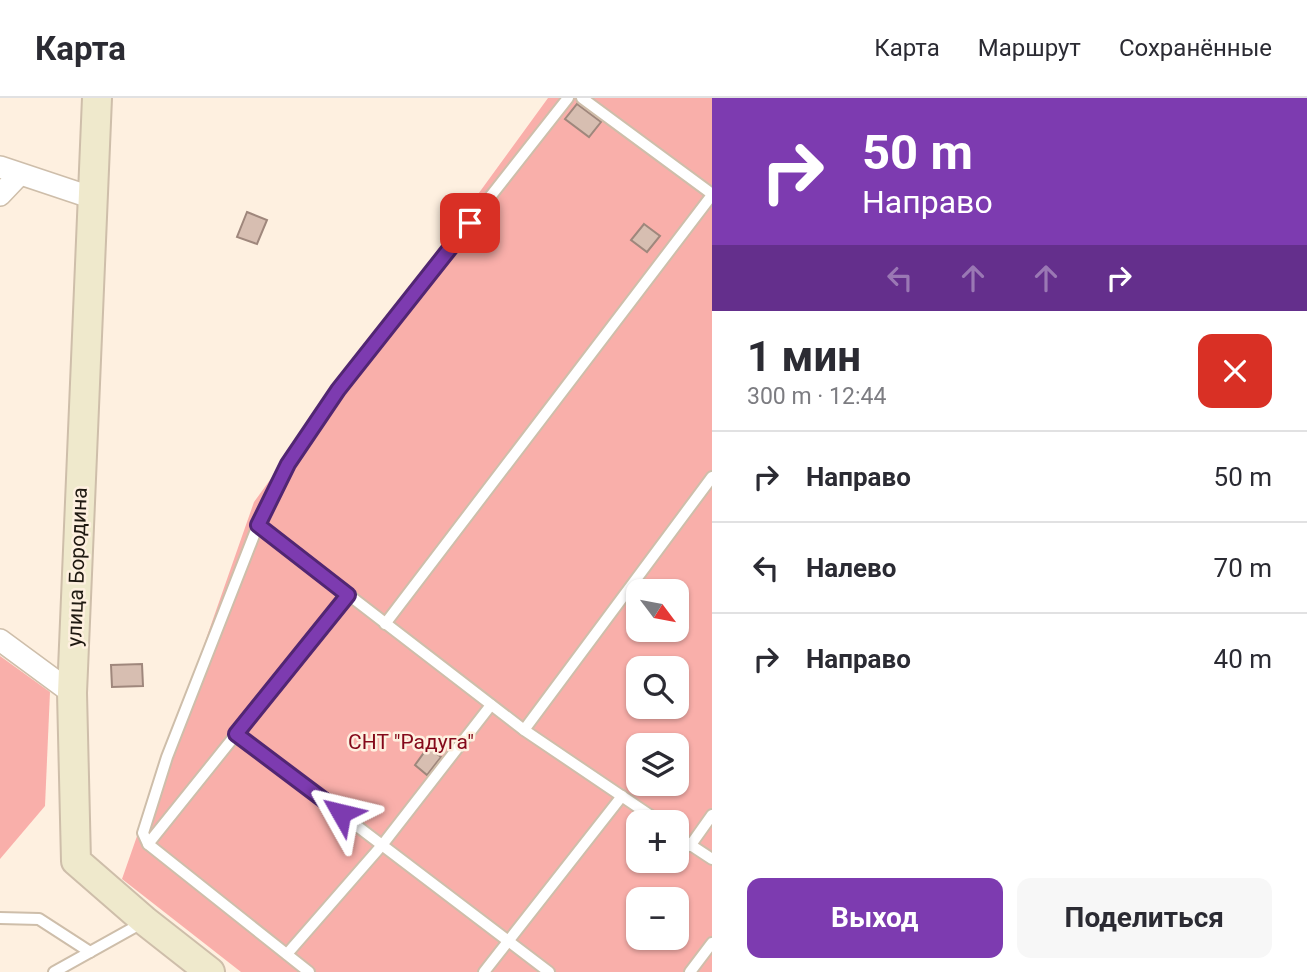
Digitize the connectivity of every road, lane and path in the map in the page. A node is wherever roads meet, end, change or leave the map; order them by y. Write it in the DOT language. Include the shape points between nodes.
graph roads {
  1 [pos="97,98"];
  2 [pos="568,98"];
  3 [pos="582,98"];
  4 [pos="10,171"];
  5 [pos="712,194"];
  6 [pos="0,195"];
  7 [pos="93,198"];
  8 [pos="712,477"];
  9 [pos="258,525"];
  10 [pos="348,595"];
  11 [pos="385,624"];
  12 [pos="0,640"];
  13 [pos="72,694"];
  14 [pos="491,705"];
  15 [pos="524,730"];
  16 [pos="236,734"];
  17 [pos="622,796"];
  18 [pos="642,810"];
  19 [pos="712,815"];
  20 [pos="148,844"];
  21 [pos="383,844"];
  22 [pos="690,846"];
  23 [pos="712,859"];
  24 [pos="0,918"];
  25 [pos="145,921"];
  26 [pos="508,942"];
  27 [pos="712,943"];
  28 [pos="90,952"];
  29 [pos="287,954"];
  30 [pos="54,972"];
  31 [pos="211,972"];
  32 [pos="309,972"];
  33 [pos="484,972"];
  34 [pos="550,972"];
  35 [pos="690,972"];
  1 -- 7 [label="main road, улица Бородина"];
  2 -- 9 [label="lane" via="338,390 288,464"];
  3 -- 5 [label="lane"];
  4 -- 6 [label="street"];
  4 -- 7 [label="street"];
  5 -- 11 [label="lane"];
  7 -- 13 [label="main road, улица Бородина"];
  8 -- 15 [label="lane"];
  9 -- 10 [label="lane"];
  9 -- 20 [label="lane" via="167,757 143,833"];
  10 -- 11 [label="lane"];
  10 -- 16 [label="lane"];
  11 -- 14 [label="lane"];
  12 -- 13 [label="street"];
  13 -- 25 [label="main road, улица Бородина" via="76,861"];
  14 -- 15 [label="lane"];
  14 -- 21 [label="lane"];
  15 -- 17 [label="lane"];
  16 -- 20 [label="lane"];
  16 -- 21 [label="lane"];
  17 -- 18 [label="lane"];
  17 -- 26 [label="lane"];
  19 -- 22 [label="lane"];
  20 -- 29 [label="lane"];
  21 -- 26 [label="lane"];
  21 -- 29 [label="lane"];
  22 -- 23 [label="lane"];
  24 -- 28 [label="lane" via="39,919"];
  25 -- 28 [label="lane"];
  25 -- 31 [label="main road, улица Бородина"];
  26 -- 33 [label="lane"];
  26 -- 34 [label="lane"];
  27 -- 35 [label="lane"];
  28 -- 30 [label="lane"];
  29 -- 32 [label="lane"];
}
